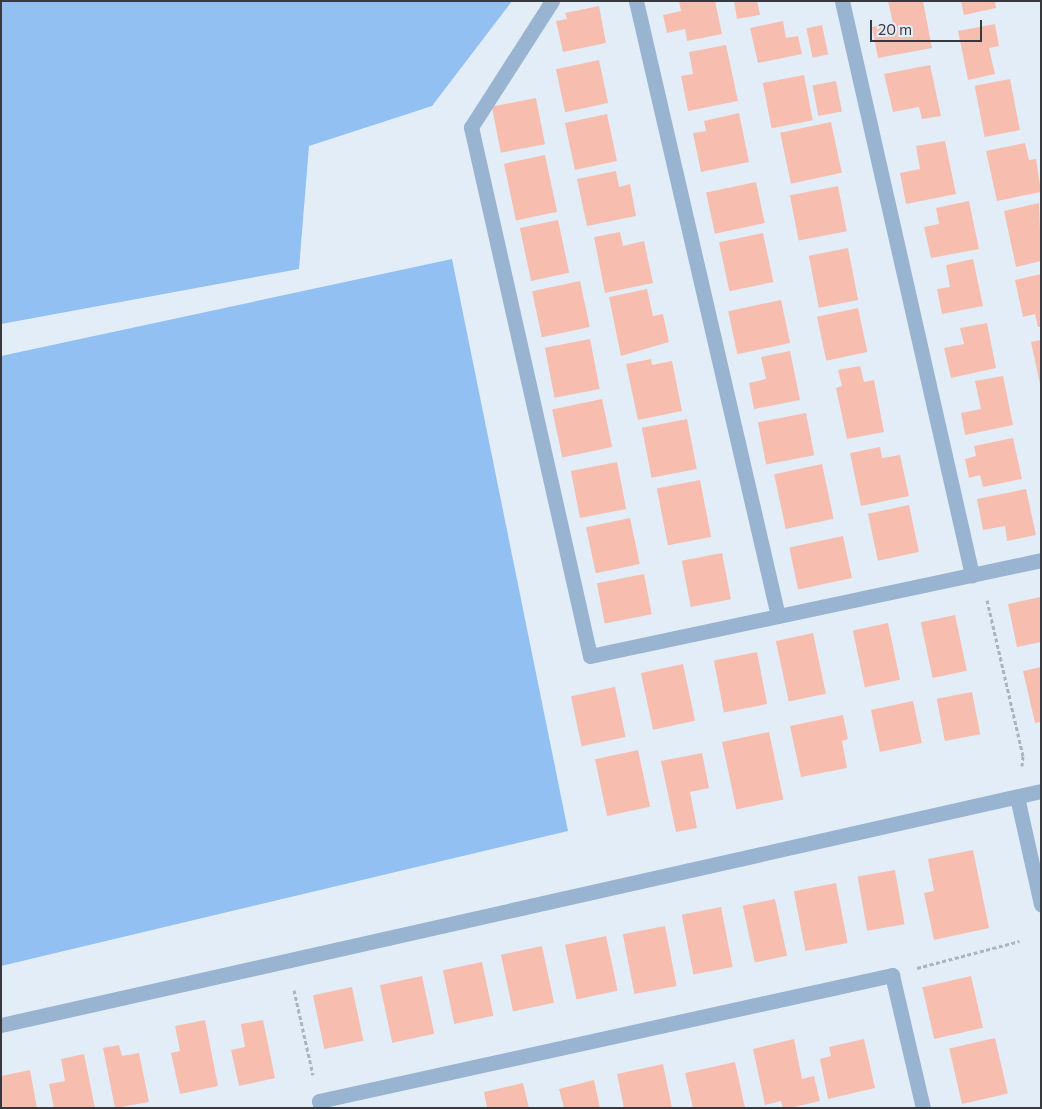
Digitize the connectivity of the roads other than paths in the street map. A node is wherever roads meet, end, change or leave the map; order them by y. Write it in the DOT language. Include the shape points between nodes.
graph roads {
  1 [pos="552,1"];
  2 [pos="636,1"];
  3 [pos="842,1"];
  4 [pos="1041,560"];
  5 [pos="972,575"];
  6 [pos="778,616"];
  7 [pos="1041,791"];
  8 [pos="1017,797"];
  9 [pos="1041,904"];
  10 [pos="1,1025"];
  11 [pos="320,1104"];
  12 [pos="923,1108"];
  1 -- 6 [label="street" via="471,126 590,656"];
  2 -- 6 [label="street"];
  3 -- 5 [label="street"];
  4 -- 5 [label="street"];
  5 -- 6 [label="street"];
  7 -- 8 [label="street"];
  8 -- 9 [label="street"];
  8 -- 10 [label="street"];
  11 -- 12 [label="street" via="892,975"];
}
